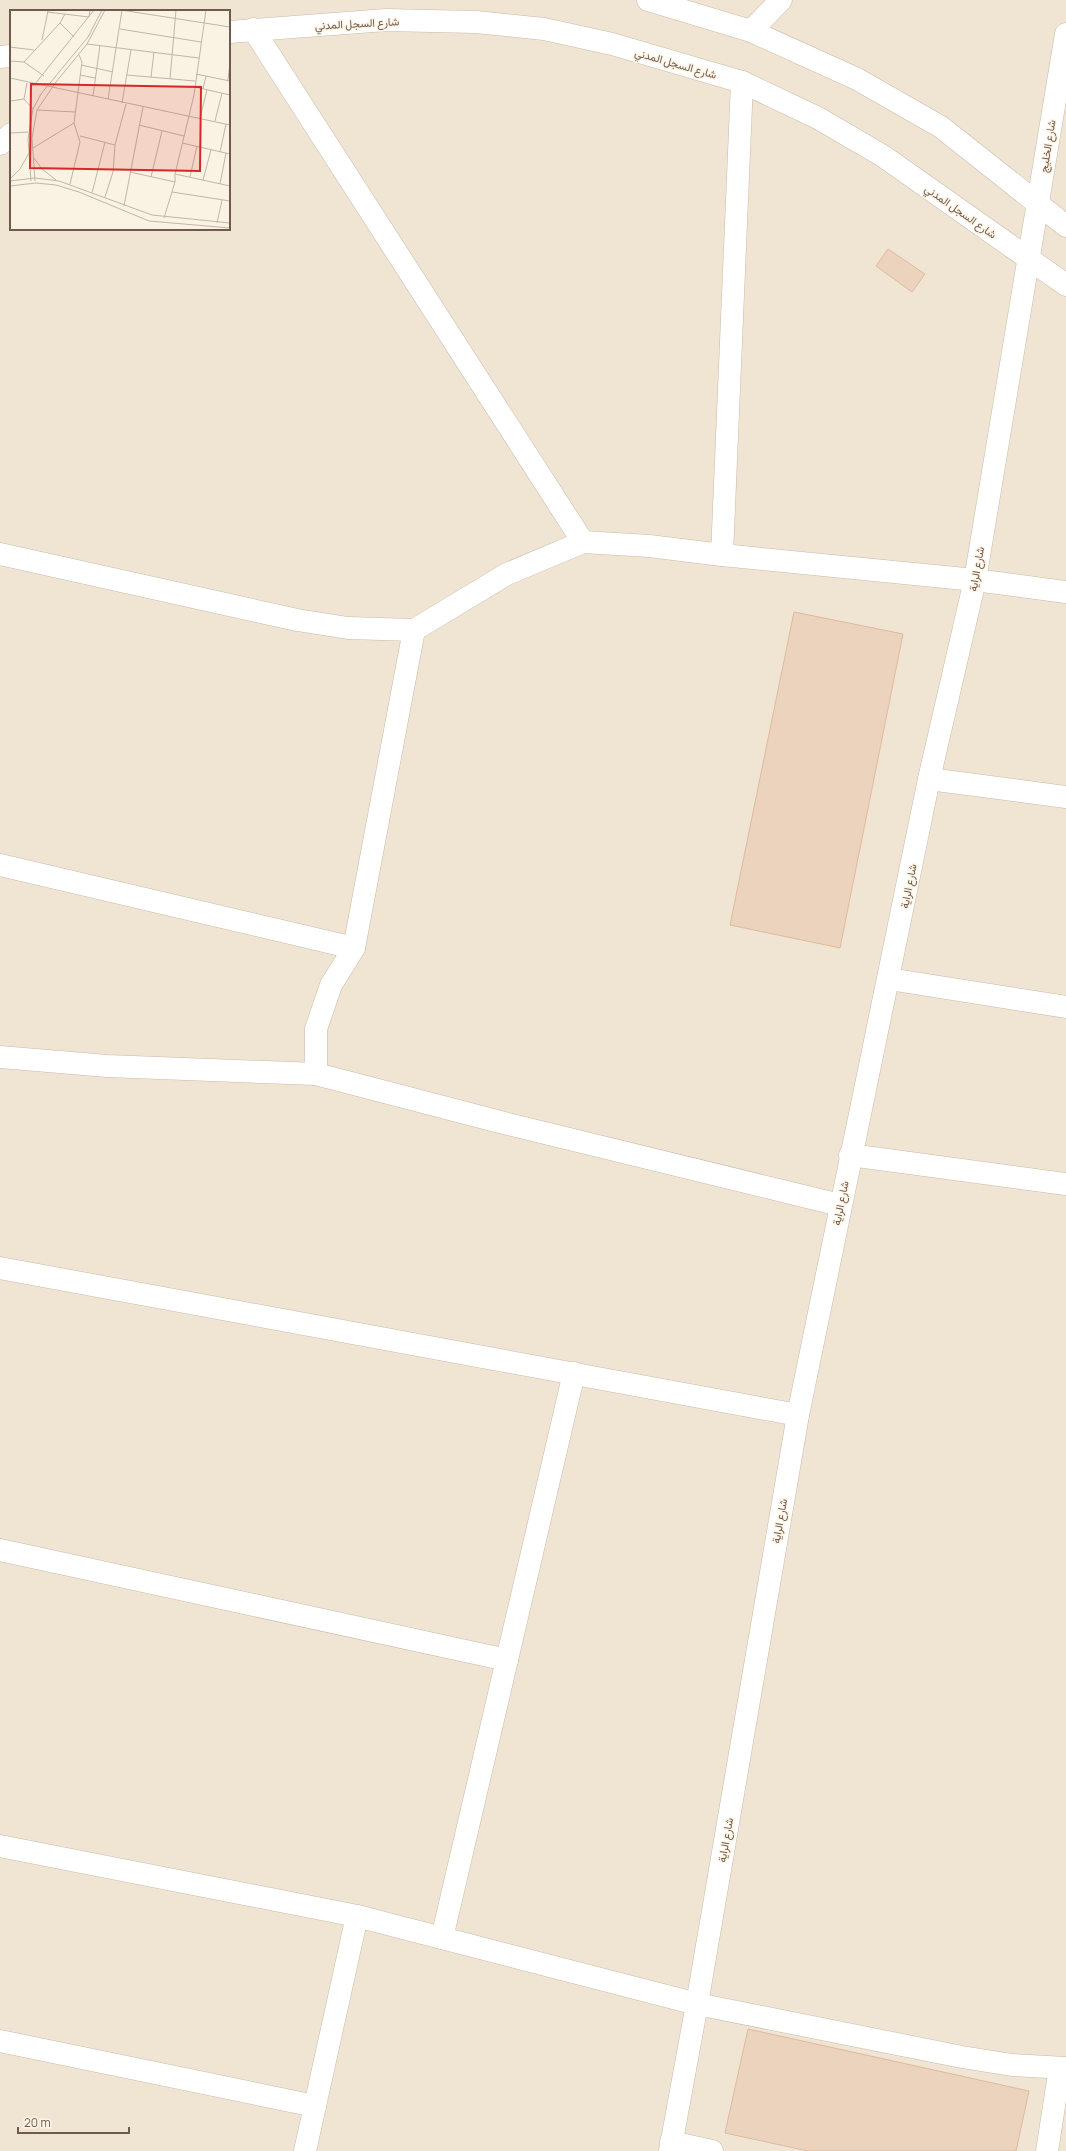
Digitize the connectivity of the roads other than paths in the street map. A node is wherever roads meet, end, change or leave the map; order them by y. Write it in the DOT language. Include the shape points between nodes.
graph roads {
  1 [pos="648,0"];
  2 [pos="781,0"];
  3 [pos="253,29"];
  4 [pos="751,31"];
  5 [pos="230,32"];
  6 [pos="1065,41"];
  7 [pos="10,56"];
  8 [pos="0,57"];
  9 [pos="742,82"];
  10 [pos="10,135"];
  11 [pos="0,144"];
  12 [pos="1038,202"];
  13 [pos="1066,226"];
  14 [pos="1028,258"];
  15 [pos="1066,285"];
  16 [pos="583,542"];
  17 [pos="0,554"];
  18 [pos="722,555"];
  19 [pos="975,580"];
  20 [pos="1066,592"];
  21 [pos="414,630"];
  22 [pos="929,779"];
  23 [pos="1066,796"];
  24 [pos="0,866"];
  25 [pos="354,948"];
  26 [pos="889,979"];
  27 [pos="1066,1007"];
  28 [pos="0,1057"];
  29 [pos="316,1074"];
  30 [pos="850,1155"];
  31 [pos="1066,1184"];
  32 [pos="840,1206"];
  33 [pos="0,1268"];
  34 [pos="574,1373"];
  35 [pos="798,1415"];
  36 [pos="0,1550"];
  37 [pos="507,1660"];
  38 [pos="0,1846"];
  39 [pos="357,1916"];
  40 [pos="442,1938"];
  41 [pos="697,2004"];
  42 [pos="0,2041"];
  43 [pos="1063,2068"];
  44 [pos="315,2106"];
  45 [pos="670,2147"];
  46 [pos="305,2151"];
  47 [pos="712,2151"];
  48 [pos="1047,2151"];
  1 -- 4 [label="street"];
  2 -- 4 [label="street"];
  3 -- 5 [label="street, شارع السجل المدني"];
  3 -- 9 [label="street, شارع السجل المدني" via="386,20 476,22 544,29 612,44"];
  3 -- 16 [label="street"];
  4 -- 12 [label="street" via="857,79 941,127"];
  6 -- 12 [label="street, شارع الخليج"];
  7 -- 8 [label="street"];
  9 -- 14 [label="street, شارع السجل المدني" via="818,118 883,156"];
  9 -- 18 [label="street"];
  10 -- 11 [label="street"];
  12 -- 13 [label="street"];
  12 -- 14 [label="street, شارع الخليج"];
  14 -- 15 [label="street, شارع السجل المدني"];
  14 -- 19 [label="street, شارع الراية"];
  16 -- 18 [label="street" via="649,546"];
  16 -- 21 [label="street" via="507,574"];
  17 -- 21 [label="street" via="297,620 348,628"];
  18 -- 19 [label="street"];
  19 -- 20 [label="street"];
  19 -- 22 [label="street, شارع الراية"];
  21 -- 25 [label="street"];
  22 -- 23 [label="street"];
  22 -- 26 [label="street, شارع الراية"];
  24 -- 25 [label="street"];
  25 -- 29 [label="street" via="332,985 316,1029"];
  26 -- 27 [label="street"];
  26 -- 30 [label="street, شارع الراية"];
  28 -- 29 [label="street" via="107,1066"];
  29 -- 32 [label="street" via="466,1114"];
  30 -- 31 [label="street"];
  30 -- 32 [label="street, شارع الراية"];
  32 -- 35 [label="street, شارع الراية"];
  33 -- 34 [label="street"];
  34 -- 35 [label="street"];
  34 -- 37 [label="street"];
  35 -- 41 [label="street, شارع الراية"];
  36 -- 37 [label="street"];
  37 -- 40 [label="street"];
  38 -- 39 [label="street"];
  39 -- 40 [label="street"];
  39 -- 44 [label="street"];
  40 -- 41 [label="street"];
  41 -- 43 [label="street" via="962,2057 1012,2065"];
  41 -- 45 [label="street, شارع الراية"];
  42 -- 44 [label="street"];
  43 -- 48 [label="street"];
  44 -- 46 [label="street"];
  45 -- 47 [label="street"];
}
